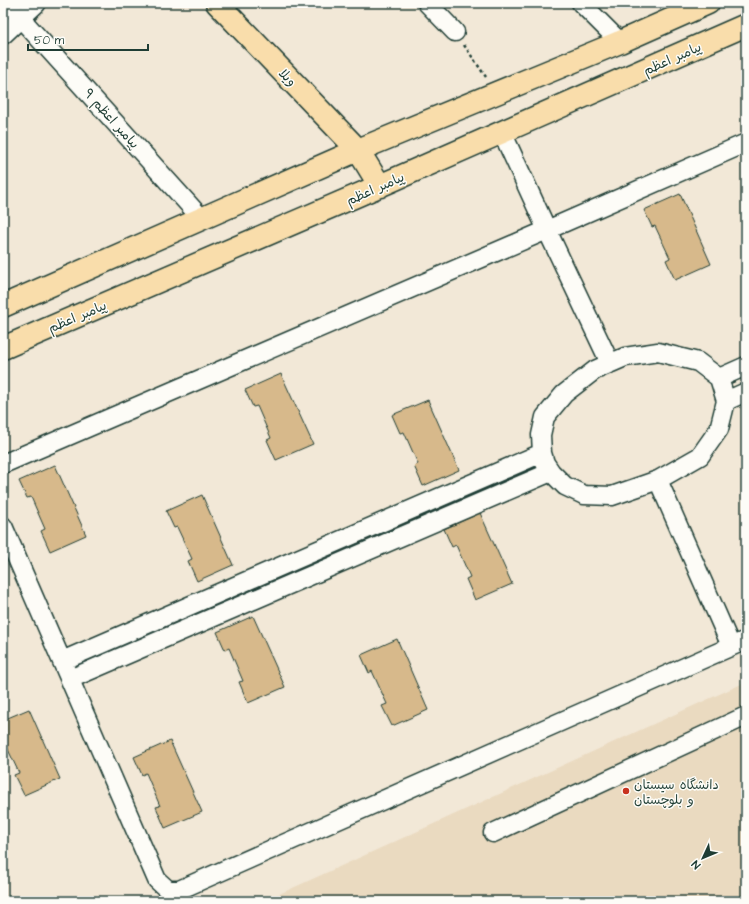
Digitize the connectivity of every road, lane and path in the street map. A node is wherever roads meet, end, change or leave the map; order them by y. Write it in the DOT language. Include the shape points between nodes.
graph roads {
  1 [pos="7,3"];
  2 [pos="37,3"];
  3 [pos="217,3"];
  4 [pos="427,3"];
  5 [pos="581,3"];
  6 [pos="708,3"];
  7 [pos="22,18"];
  8 [pos="746,25"];
  9 [pos="455,32"];
  10 [pos="3,35"];
  11 [pos="620,42"];
  12 [pos="497,93"];
  13 [pos="502,132"];
  14 [pos="746,143"];
  15 [pos="358,150"];
  16 [pos="380,186"];
  17 [pos="202,219"];
  18 [pos="547,230"];
  19 [pos="4,301"];
  20 [pos="3,348"];
  21 [pos="610,363"];
  22 [pos="746,366"];
  23 [pos="719,378"];
  24 [pos="746,392"];
  25 [pos="726,401"];
  26 [pos="542,453"];
  27 [pos="3,464"];
  28 [pos="551,472"];
  29 [pos="658,480"];
  30 [pos="3,526"];
  31 [pos="738,643"];
  32 [pos="62,661"];
  33 [pos="70,679"];
  34 [pos="746,716"];
  35 [pos="493,833"];
  1 -- 7 [label="street, پیامبر اعظم ۹"];
  2 -- 7 [label="street"];
  3 -- 15 [label="main road, ویلا"];
  4 -- 9 [label="street"];
  5 -- 11 [label="street"];
  6 -- 11 [label="main road"];
  7 -- 10 [label="street"];
  7 -- 17 [label="street, پیامبر اعظم ۹"];
  8 -- 13 [label="main road, پیامبر اعظم"];
  9 -- 12 [label="path"];
  11 -- 12 [label="main road"];
  12 -- 15 [label="main road"];
  13 -- 16 [label="main road, پیامبر اعظم"];
  13 -- 18 [label="street"];
  14 -- 18 [label="street"];
  15 -- 16 [label="main road, ویلا"];
  15 -- 17 [label="main road"];
  16 -- 20 [label="main road, پیامبر اعظم"];
  17 -- 19 [label="main road"];
  18 -- 21 [label="street"];
  18 -- 27 [label="street"];
  21 -- 23 [label="street" via="625,357 658,352 698,362"];
  21 -- 26 [label="street" via="595,370 564,394 545,417 541,436"];
  22 -- 23 [label="street"];
  23 -- 25 [label="street"];
  24 -- 25 [label="street"];
  25 -- 29 [label="street" via="719,429 700,456"];
  26 -- 28 [label="street"];
  26 -- 32 [label="street"];
  28 -- 29 [label="street" via="564,486 584,495 612,496"];
  28 -- 33 [label="street"];
  29 -- 31 [label="street"];
  30 -- 32 [label="street"];
  31 -- 33 [label="street" via="179,890 168,890 157,880"];
  32 -- 33 [label="street"];
  34 -- 35 [label="street"];
}
